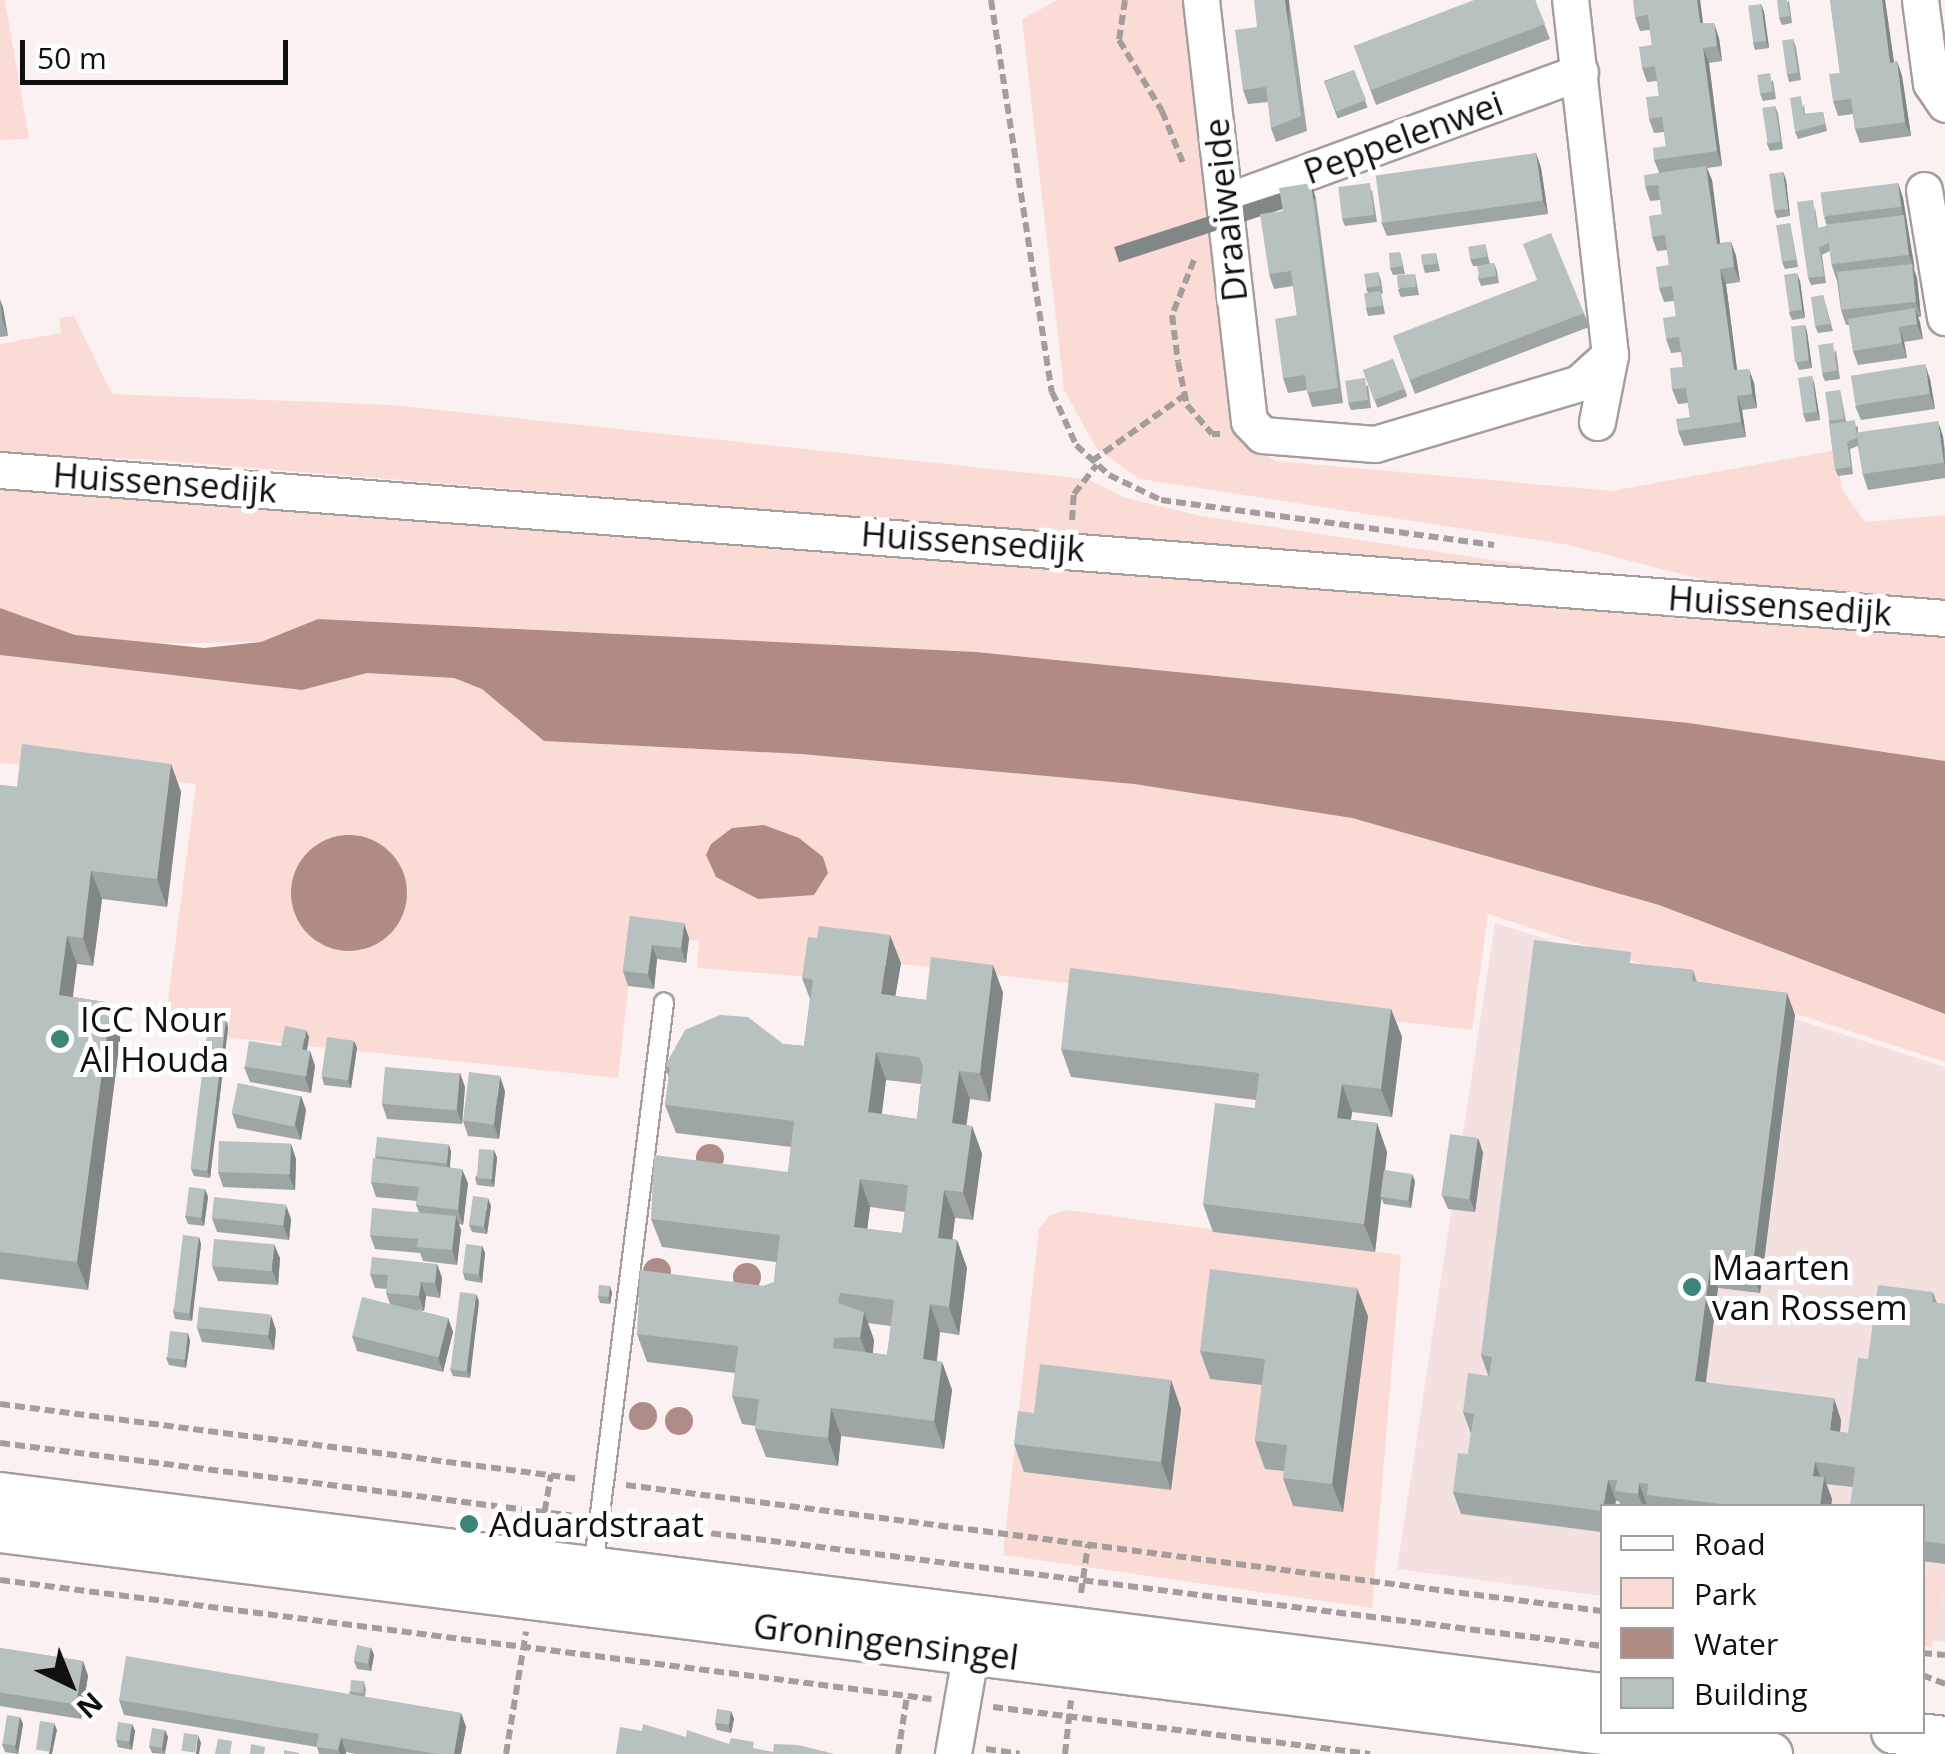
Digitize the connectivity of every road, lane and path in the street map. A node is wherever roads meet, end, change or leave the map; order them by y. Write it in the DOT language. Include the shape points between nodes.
graph roads {
  1 [pos="1124,0"];
  2 [pos="1200,0"];
  3 [pos="1570,0"];
  4 [pos="1920,0"];
  5 [pos="1580,72"];
  6 [pos="1945,104"];
  7 [pos="1924,190"];
  8 [pos="1225,202"];
  9 [pos="1945,316"];
  10 [pos="1610,355"];
  11 [pos="1184,396"];
  12 [pos="1597,422"];
  13 [pos="1255,428"];
  14 [pos="0,470"];
  15 [pos="1074,494"];
  16 [pos="1945,618"];
  17 [pos="664,1002"];
  18 [pos="0,1404"];
  19 [pos="0,1443"];
  20 [pos="604,1482"];
  21 [pos="0,1494"];
  22 [pos="600,1519"];
  23 [pos="0,1530"];
  24 [pos="1088,1545"];
  25 [pos="1083,1578"];
  26 [pos="0,1580"];
  27 [pos="591,1587"];
  28 [pos="1600,1611"];
  29 [pos="974,1634"];
  30 [pos="1600,1646"];
  31 [pos="524,1648"];
  32 [pos="1600,1695"];
  33 [pos="907,1696"];
  34 [pos="963,1704"];
  35 [pos="1070,1716"];
  36 [pos="1600,1728"];
  37 [pos="1638,1734"];
  38 [pos="1910,1734"];
  39 [pos="1945,1738"];
  40 [pos="506,1754"];
  41 [pos="898,1754"];
  42 [pos="952,1754"];
  43 [pos="1065,1754"];
  44 [pos="1370,1754"];
  45 [pos="1771,1754"];
  1 -- 8 [label="path" via="1119,40 1162,111 1196,191"];
  2 -- 8 [label="street, Draaiweide"];
  3 -- 5 [label="street"];
  4 -- 6 [label="street" via="1930,83"];
  5 -- 8 [label="street, Peppelenwei"];
  5 -- 10 [label="street"];
  7 -- 9 [label="street"];
  8 -- 11 [label="path" via="1172,314"];
  8 -- 13 [label="street, Draaiweide"];
  10 -- 12 [label="street"];
  10 -- 13 [label="street" via="1580,382 1436,431 1375,444"];
  11 -- 13 [label="path" via="1212,434"];
  11 -- 15 [label="path" via="1095,463"];
  14 -- 16 [label="street, Huissensedijk"];
  17 -- 20 [label="lane"];
  18 -- 20 [label="path"];
  19 -- 22 [label="path"];
  20 -- 22 [label="lane"];
  20 -- 24 [label="path"];
  21 -- 27 [label="street, Groningensingel"];
  22 -- 25 [label="path"];
  22 -- 27 [label="lane"];
  23 -- 27 [label="street, Groningensingel"];
  24 -- 25 [label="path"];
  24 -- 28 [label="path"];
  25 -- 30 [label="path"];
  26 -- 31 [label="path, Groningensingel"];
  27 -- 29 [label="street, Groningensingel"];
  29 -- 32 [label="street, Groningensingel"];
  29 -- 34 [label="street"];
  29 -- 36 [label="street, Groningensingel"];
  31 -- 33 [label="path, Groningensingel"];
  31 -- 40 [label="path"];
  33 -- 34 [label="path, Groningensingel"];
  33 -- 41 [label="path"];
  34 -- 35 [label="path, Groningensingel"];
  34 -- 42 [label="street"];
  35 -- 43 [label="path"];
  35 -- 44 [label="path, Groningensingel"];
  37 -- 45 [label="street, Groningensingel"];
  38 -- 39 [label="street"];
}
